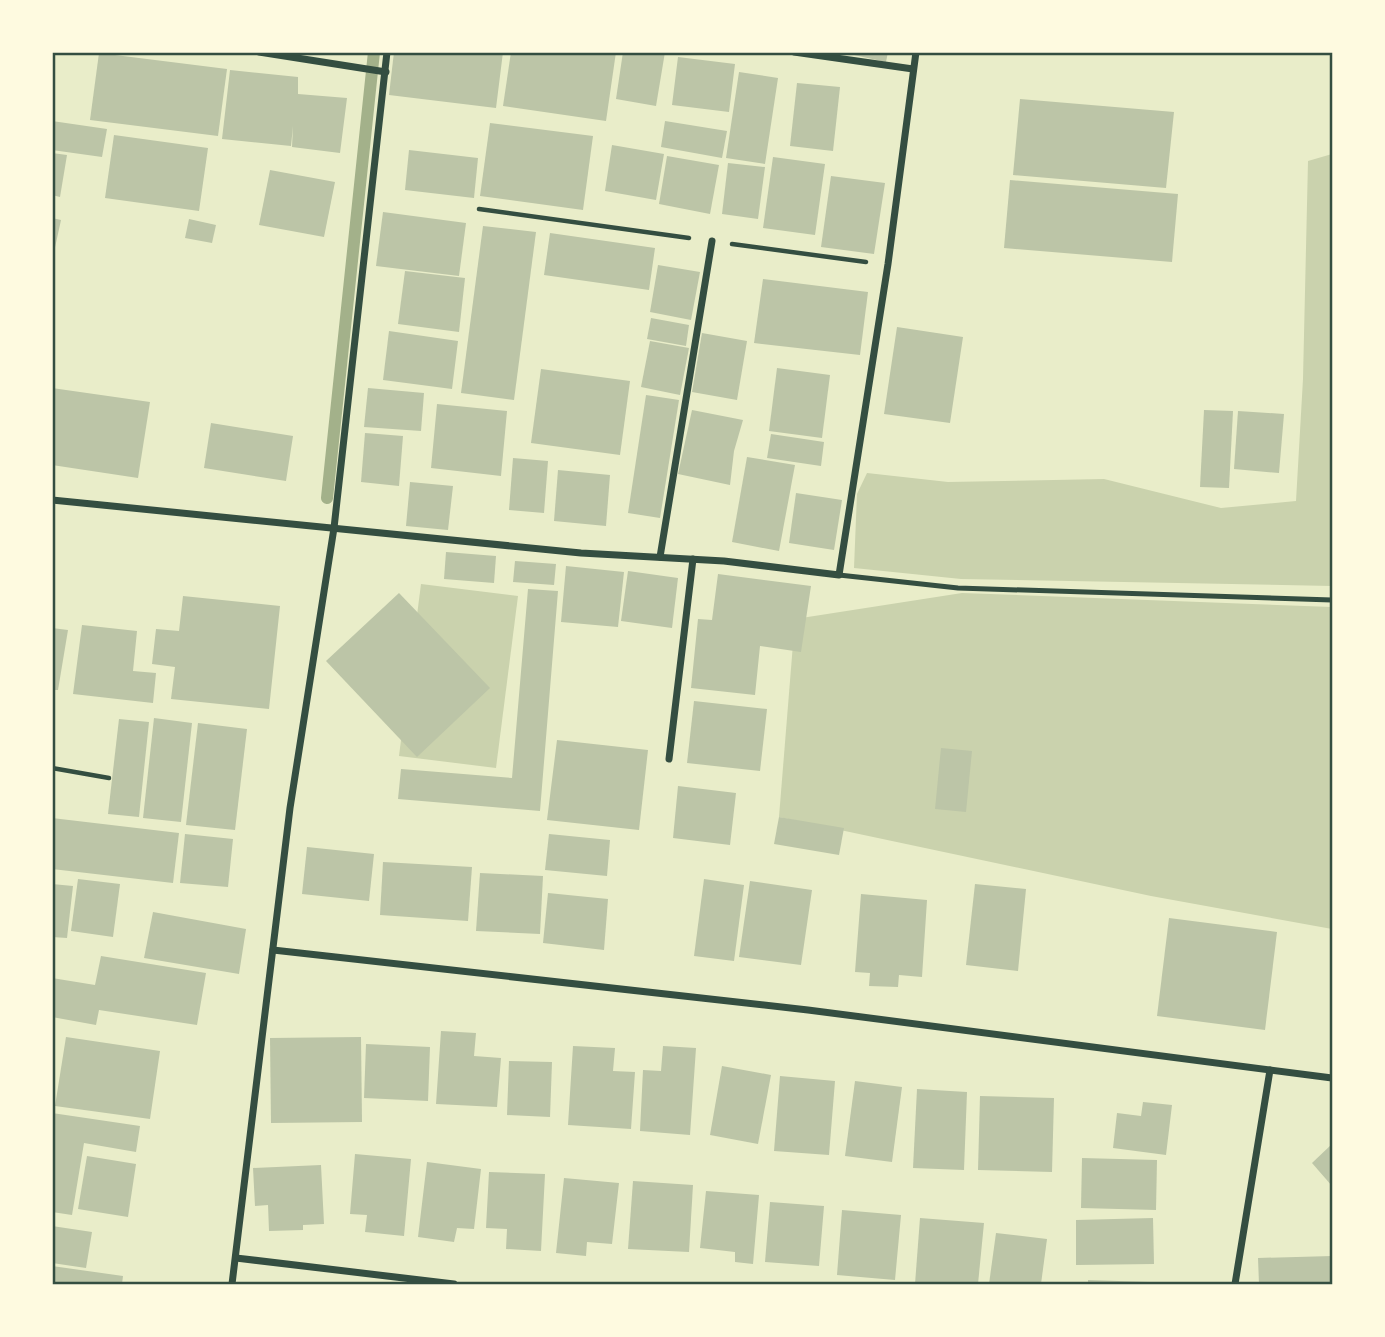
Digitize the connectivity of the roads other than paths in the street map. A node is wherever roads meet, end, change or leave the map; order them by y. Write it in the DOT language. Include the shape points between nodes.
graph roads {
  1 [pos="259,52"];
  2 [pos="387,52"];
  3 [pos="794,52"];
  4 [pos="916,52"];
  5 [pos="913,69"];
  6 [pos="386,72"];
  7 [pos="712,241"];
  8 [pos="52,500"];
  9 [pos="334,528"];
  10 [pos="660,558"];
  11 [pos="693,559"];
  12 [pos="839,575"];
  13 [pos="1332,600"];
  14 [pos="669,758"];
  15 [pos="273,950"];
  16 [pos="1270,1070"];
  17 [pos="1332,1078"];
  18 [pos="236,1258"];
  19 [pos="232,1284"];
  20 [pos="454,1284"];
  21 [pos="1235,1284"];
  1 -- 6 [label="street"];
  2 -- 6 [label="street"];
  3 -- 5 [label="street"];
  4 -- 5 [label="street"];
  5 -- 12 [label="street"];
  6 -- 9 [label="street"];
  7 -- 10 [label="street"];
  8 -- 9 [label="street"];
  9 -- 10 [label="street"];
  9 -- 15 [label="street"];
  10 -- 11 [label="street"];
  11 -- 12 [label="street"];
  11 -- 14 [label="street"];
  12 -- 13 [label="lane" via="958,588"];
  15 -- 16 [label="street" via="808,1010"];
  15 -- 18 [label="street"];
  16 -- 17 [label="street"];
  16 -- 21 [label="street"];
  18 -- 19 [label="street"];
  18 -- 20 [label="street"];
}
